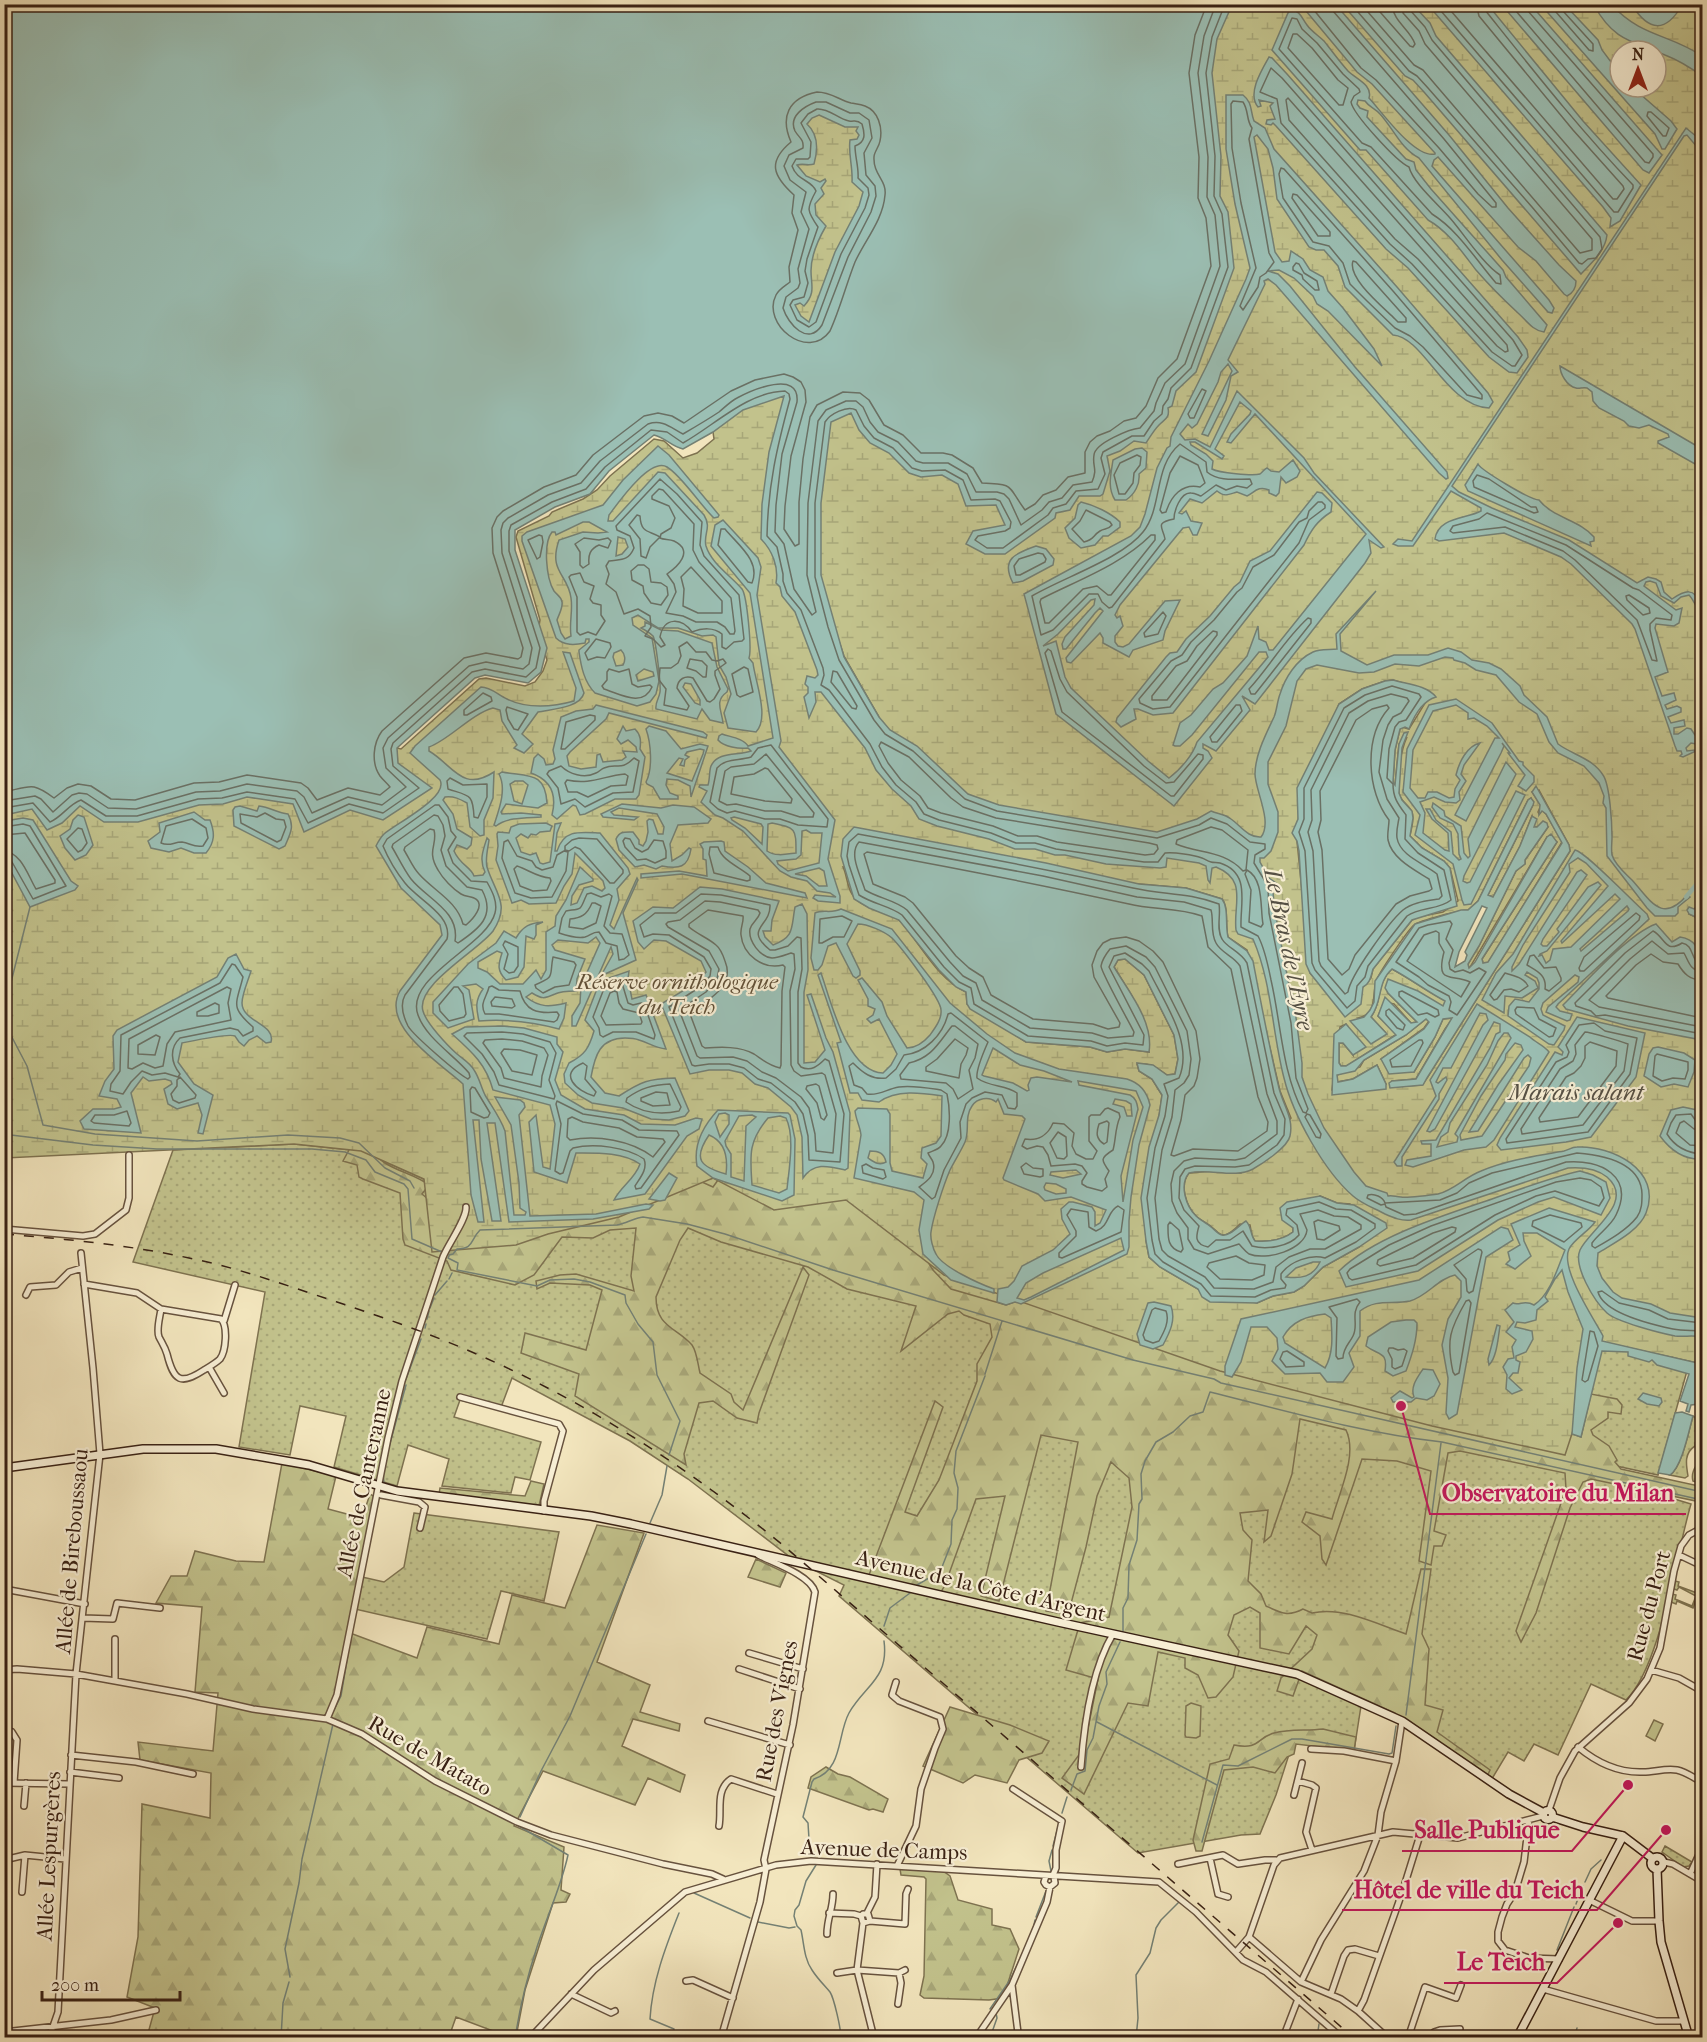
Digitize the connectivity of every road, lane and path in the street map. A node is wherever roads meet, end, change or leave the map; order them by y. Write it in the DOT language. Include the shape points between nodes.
graph roads {
  1 [pos="129,1155"];
  2 [pos="466,1207"];
  3 [pos="4,1229"];
  4 [pos="81,1253"];
  5 [pos="82,1268"];
  6 [pos="84,1284"];
  7 [pos="235,1284"];
  8 [pos="26,1295"];
  9 [pos="161,1309"];
  10 [pos="224,1321"];
  11 [pos="208,1367"];
  12 [pos="225,1393"];
  13 [pos="460,1397"];
  14 [pos="100,1455"];
  15 [pos="4,1470"];
  16 [pos="378,1486"];
  17 [pos="381,1495"];
  18 [pos="420,1498"];
  19 [pos="544,1511"];
  20 [pos="420,1528"];
  21 [pos="1702,1528"];
  22 [pos="752,1552"];
  23 [pos="1679,1555"];
  24 [pos="788,1560"];
  25 [pos="1702,1566"];
  26 [pos="784,1569"];
  27 [pos="792,1572"];
  28 [pos="4,1589"];
  29 [pos="85,1604"];
  30 [pos="160,1608"];
  31 [pos="83,1618"];
  32 [pos="1113,1634"];
  33 [pos="115,1639"];
  34 [pos="749,1653"];
  35 [pos="739,1669"];
  36 [pos="803,1669"];
  37 [pos="4,1670"];
  38 [pos="1651,1670"];
  39 [pos="76,1674"];
  40 [pos="115,1680"];
  41 [pos="896,1682"];
  42 [pos="800,1689"];
  43 [pos="1702,1691"];
  44 [pos="327,1719"];
  45 [pos="708,1721"];
  46 [pos="1402,1721"];
  47 [pos="12,1732"];
  48 [pos="790,1745"];
  49 [pos="1578,1747"];
  50 [pos="1311,1749"];
  51 [pos="71,1755"];
  52 [pos="1396,1761"];
  53 [pos="1302,1763"];
  54 [pos="1081,1767"];
  55 [pos="70,1772"];
  56 [pos="193,1774"];
  57 [pos="118,1778"];
  58 [pos="1298,1781"];
  59 [pos="1702,1782"];
  60 [pos="4,1783"];
  61 [pos="14,1783"];
  62 [pos="26,1783"];
  63 [pos="69,1784"];
  64 [pos="1013,1789"];
  65 [pos="777,1794"];
  66 [pos="1294,1795"];
  67 [pos="24,1806"];
  68 [pos="1547,1814"];
  69 [pos="1529,1820"];
  70 [pos="719,1826"];
  71 [pos="1378,1835"];
  72 [pos="1420,1835"];
  73 [pos="1623,1836"];
  74 [pos="1702,1848"];
  75 [pos="1312,1850"];
  76 [pos="25,1855"];
  77 [pos="1210,1858"];
  78 [pos="1652,1858"];
  79 [pos="65,1859"];
  80 [pos="6,1860"];
  81 [pos="1276,1860"];
  82 [pos="1664,1862"];
  83 [pos="877,1864"];
  84 [pos="1178,1864"];
  85 [pos="897,1866"];
  86 [pos="765,1868"];
  87 [pos="1657,1869"];
  88 [pos="1690,1874"];
  89 [pos="723,1879"];
  90 [pos="1052,1880"];
  91 [pos="1702,1881"];
  92 [pos="908,1889"];
  93 [pos="22,1892"];
  94 [pos="833,1894"];
  95 [pos="1218,1894"];
  96 [pos="1228,1897"];
  97 [pos="1589,1900"];
  98 [pos="1214,1901"];
  99 [pos="830,1913"];
  100 [pos="865,1918"];
  101 [pos="1659,1921"];
  102 [pos="827,1934"];
  103 [pos="1249,1937"];
  104 [pos="1236,1952"];
  105 [pos="1379,1956"];
  106 [pos="1559,1959"];
  107 [pos="857,1970"];
  108 [pos="905,1970"];
  109 [pos="837,1973"];
  110 [pos="899,1973"];
  111 [pos="686,1981"];
  112 [pos="1301,1982"];
  113 [pos="1012,1984"];
  114 [pos="1461,1985"];
  115 [pos="1543,1989"];
  116 [pos="571,1994"];
  117 [pos="1331,1994"];
  118 [pos="733,1998"];
  119 [pos="1298,1999"];
  120 [pos="898,2004"];
  121 [pos="156,2010"];
  122 [pos="615,2011"];
  123 [pos="1358,2011"];
  124 [pos="1684,2021"];
  125 [pos="53,2026"];
  126 [pos="1460,2029"];
  127 [pos="4,2032"];
  128 [pos="49,2037"];
  129 [pos="530,2037"];
  130 [pos="721,2037"];
  131 [pos="874,2037"];
  132 [pos="976,2037"];
  133 [pos="1021,2037"];
  134 [pos="1283,2037"];
  135 [pos="1342,2037"];
  136 [pos="1388,2037"];
  137 [pos="1408,2037"];
  138 [pos="1431,2037"];
  139 [pos="1518,2037"];
  140 [pos="1689,2037"];
  1 -- 3 [label="street" via="126,1210 94,1234"];
  2 -- 16 [label="street, Allée de Canteranne" via="466,1216 445,1253 402,1381"];
  4 -- 5 [label="street, Allée de Bireboussaou"];
  5 -- 6 [label="street, Allée de Bireboussaou"];
  5 -- 8 [label="street" via="69,1272 56,1285 30,1287"];
  6 -- 9 [label="street" via="137,1293"];
  6 -- 14 [label="street, Allée de Bireboussaou"];
  7 -- 10 [label="street"];
  9 -- 10 [label="street"];
  9 -- 11 [label="street" via="158,1335 178,1377 190,1379"];
  10 -- 11 [label="street" via="223,1353"];
  11 -- 12 [label="street"];
  13 -- 19 [label="street" via="562,1426"];
  14 -- 15 [label="main road, Avenue de la Côte d'Argent"];
  14 -- 16 [label="main road, Avenue de la Côte d'Argent" via="162,1448 215,1448 309,1465"];
  14 -- 29 [label="street, Allée de Bireboussaou"];
  16 -- 18 [label="main road, Avenue de la Côte d'Argent"];
  16 -- 44 [label="street, Allée de Canteranne" via="337,1695"];
  17 -- 18 [label="street"];
  18 -- 19 [label="main road, Avenue de la Côte d'Argent"];
  18 -- 20 [label="street" via="425,1507"];
  19 -- 22 [label="main road, Avenue de la Côte d'Argent" via="618,1521"];
  21 -- 23 [label="street, Rue du Port" via="1689,1535"];
  22 -- 24 [label="main road, Avenue de la Côte d'Argent"];
  22 -- 26 [label="street, Rue des Vignes"];
  23 -- 25 [label="street"];
  23 -- 38 [label="street, Rue du Port" via="1660,1648"];
  24 -- 26 [label="street"];
  24 -- 27 [label="street"];
  24 -- 32 [label="main road, Avenue de la Côte d'Argent"];
  26 -- 27 [label="street, Rue des Vignes"];
  27 -- 36 [label="street, Rue des Vignes" via="807,1581 815,1592"];
  28 -- 29 [label="street"];
  29 -- 31 [label="street, Allée de Bireboussaou"];
  30 -- 31 [label="street" via="117,1603 113,1619"];
  31 -- 39 [label="street, Allée de Bireboussaou"];
  32 -- 46 [label="main road, Avenue de la Côte d'Argent" via="1297,1674"];
  32 -- 54 [label="street" via="1086,1718"];
  33 -- 40 [label="street"];
  34 -- 36 [label="street"];
  35 -- 42 [label="street"];
  36 -- 42 [label="street, Rue des Vignes"];
  37 -- 39 [label="street, Rue de Matato"];
  38 -- 43 [label="street" via="1679,1678"];
  38 -- 49 [label="street, Rue du Port" via="1629,1703"];
  39 -- 40 [label="street, Rue de Matato"];
  39 -- 51 [label="street, Allée Lespurgères"];
  40 -- 44 [label="street, Rue de Matato" via="253,1709"];
  41 -- 85 [label="street" via="892,1695 940,1717 944,1729 921,1789 916,1826"];
  42 -- 48 [label="street, Rue des Vignes"];
  44 -- 89 [label="street, Rue de Matato" via="362,1734 435,1781 540,1831"];
  45 -- 48 [label="street"];
  46 -- 52 [label="street"];
  46 -- 68 [label="main road, Avenue de la Côte d'Argent" via="1502,1789"];
  47 -- 61 [label="street" via="16,1740"];
  48 -- 65 [label="street, Rue des Vignes"];
  49 -- 59 [label="street" via="1614,1768 1642,1772 1677,1770"];
  49 -- 68 [label="street, Rue du Port" via="1563,1772"];
  50 -- 52 [label="street"];
  51 -- 55 [label="street, Allée Lespurgères"];
  51 -- 56 [label="street" via="136,1762"];
  52 -- 71 [label="street"];
  53 -- 58 [label="street"];
  55 -- 57 [label="street"];
  55 -- 63 [label="street, Allée Lespurgères"];
  58 -- 66 [label="street"];
  58 -- 75 [label="street" via="1316,1788 1306,1833"];
  60 -- 61 [label="street"];
  61 -- 62 [label="street"];
  62 -- 63 [label="street"];
  62 -- 67 [label="street"];
  63 -- 79 [label="street, Allée Lespurgères"];
  64 -- 90 [label="street" via="1062,1821"];
  65 -- 70 [label="street" via="729,1780 720,1795"];
  65 -- 86 [label="street, Rue des Vignes"];
  68 -- 69 [label="street"];
  68 -- 73 [label="main road, Avenue de la Côte d'Argent"];
  69 -- 72 [label="street" via="1458,1838"];
  69 -- 106 [label="street" via="1524,1862 1502,1917 1498,1941 1505,1950 1529,1958"];
  71 -- 72 [label="street"];
  71 -- 75 [label="street"];
  71 -- 112 [label="street" via="1364,1871 1321,1940"];
  72 -- 105 [label="street"];
  73 -- 78 [label="main road, Avenue de la Côte d'Argent"];
  73 -- 97 [label="main road"];
  74 -- 88 [label="street"];
  75 -- 81 [label="street"];
  76 -- 79 [label="street"];
  76 -- 80 [label="street"];
  76 -- 93 [label="street"];
  77 -- 81 [label="street" via="1225,1856 1240,1864"];
  77 -- 84 [label="street"];
  77 -- 95 [label="street"];
  78 -- 82 [label="main road" via="1658,1856"];
  78 -- 87 [label="main road" via="1651,1864"];
  79 -- 125 [label="street, Allée Lespurgères" via="59,2003"];
  81 -- 103 [label="street"];
  82 -- 87 [label="main road"];
  82 -- 88 [label="street"];
  83 -- 85 [label="street, Avenue de Camps"];
  83 -- 86 [label="street, Avenue de Camps" via="811,1861"];
  83 -- 100 [label="street" via="875,1897"];
  85 -- 90 [label="street, Avenue de Camps" via="1029,1873"];
  86 -- 89 [label="street, Avenue de Camps"];
  86 -- 118 [label="street, Rue des Vignes" via="760,1902"];
  87 -- 101 [label="main road"];
  88 -- 91 [label="street"];
  89 -- 116 [label="street, Avenue de Camps" via="685,1892 674,1900"];
  90 -- 104 [label="street, Avenue de Camps" via="1069,1876 1159,1882"];
  90 -- 113 [label="street" via="1047,1902"];
  92 -- 100 [label="street" via="905,1924"];
  94 -- 99 [label="street"];
  95 -- 96 [label="street"];
  95 -- 98 [label="street"];
  97 -- 101 [label="street" via="1632,1921"];
  97 -- 106 [label="main road"];
  99 -- 100 [label="street"];
  99 -- 102 [label="street"];
  100 -- 107 [label="street"];
  101 -- 124 [label="main road" via="1663,1952"];
  103 -- 104 [label="street"];
  103 -- 112 [label="street"];
  104 -- 119 [label="street, Avenue de Camps"];
  105 -- 117 [label="street" via="1355,1948 1348,1950"];
  105 -- 123 [label="street"];
  106 -- 115 [label="main road"];
  107 -- 109 [label="street"];
  107 -- 110 [label="street"];
  107 -- 131 [label="street"];
  108 -- 110 [label="street"];
  110 -- 120 [label="street"];
  111 -- 118 [label="street" via="693,1980"];
  112 -- 117 [label="street"];
  113 -- 132 [label="street"];
  113 -- 133 [label="street"];
  114 -- 137 [label="street" via="1456,1998 1425,1988"];
  115 -- 124 [label="street" via="1656,2021"];
  115 -- 139 [label="main road"];
  116 -- 122 [label="street" via="611,2013"];
  116 -- 129 [label="street, Avenue de Camps"];
  117 -- 123 [label="street"];
  118 -- 130 [label="street, Rue des Vignes"];
  119 -- 134 [label="street"];
  119 -- 135 [label="street, Avenue de Camps"];
  121 -- 125 [label="street"];
  123 -- 136 [label="street"];
  124 -- 140 [label="main road"];
  125 -- 127 [label="street"];
  125 -- 128 [label="street, Allée Lespurgères"];
  126 -- 138 [label="street" via="1440,2030"];
}
